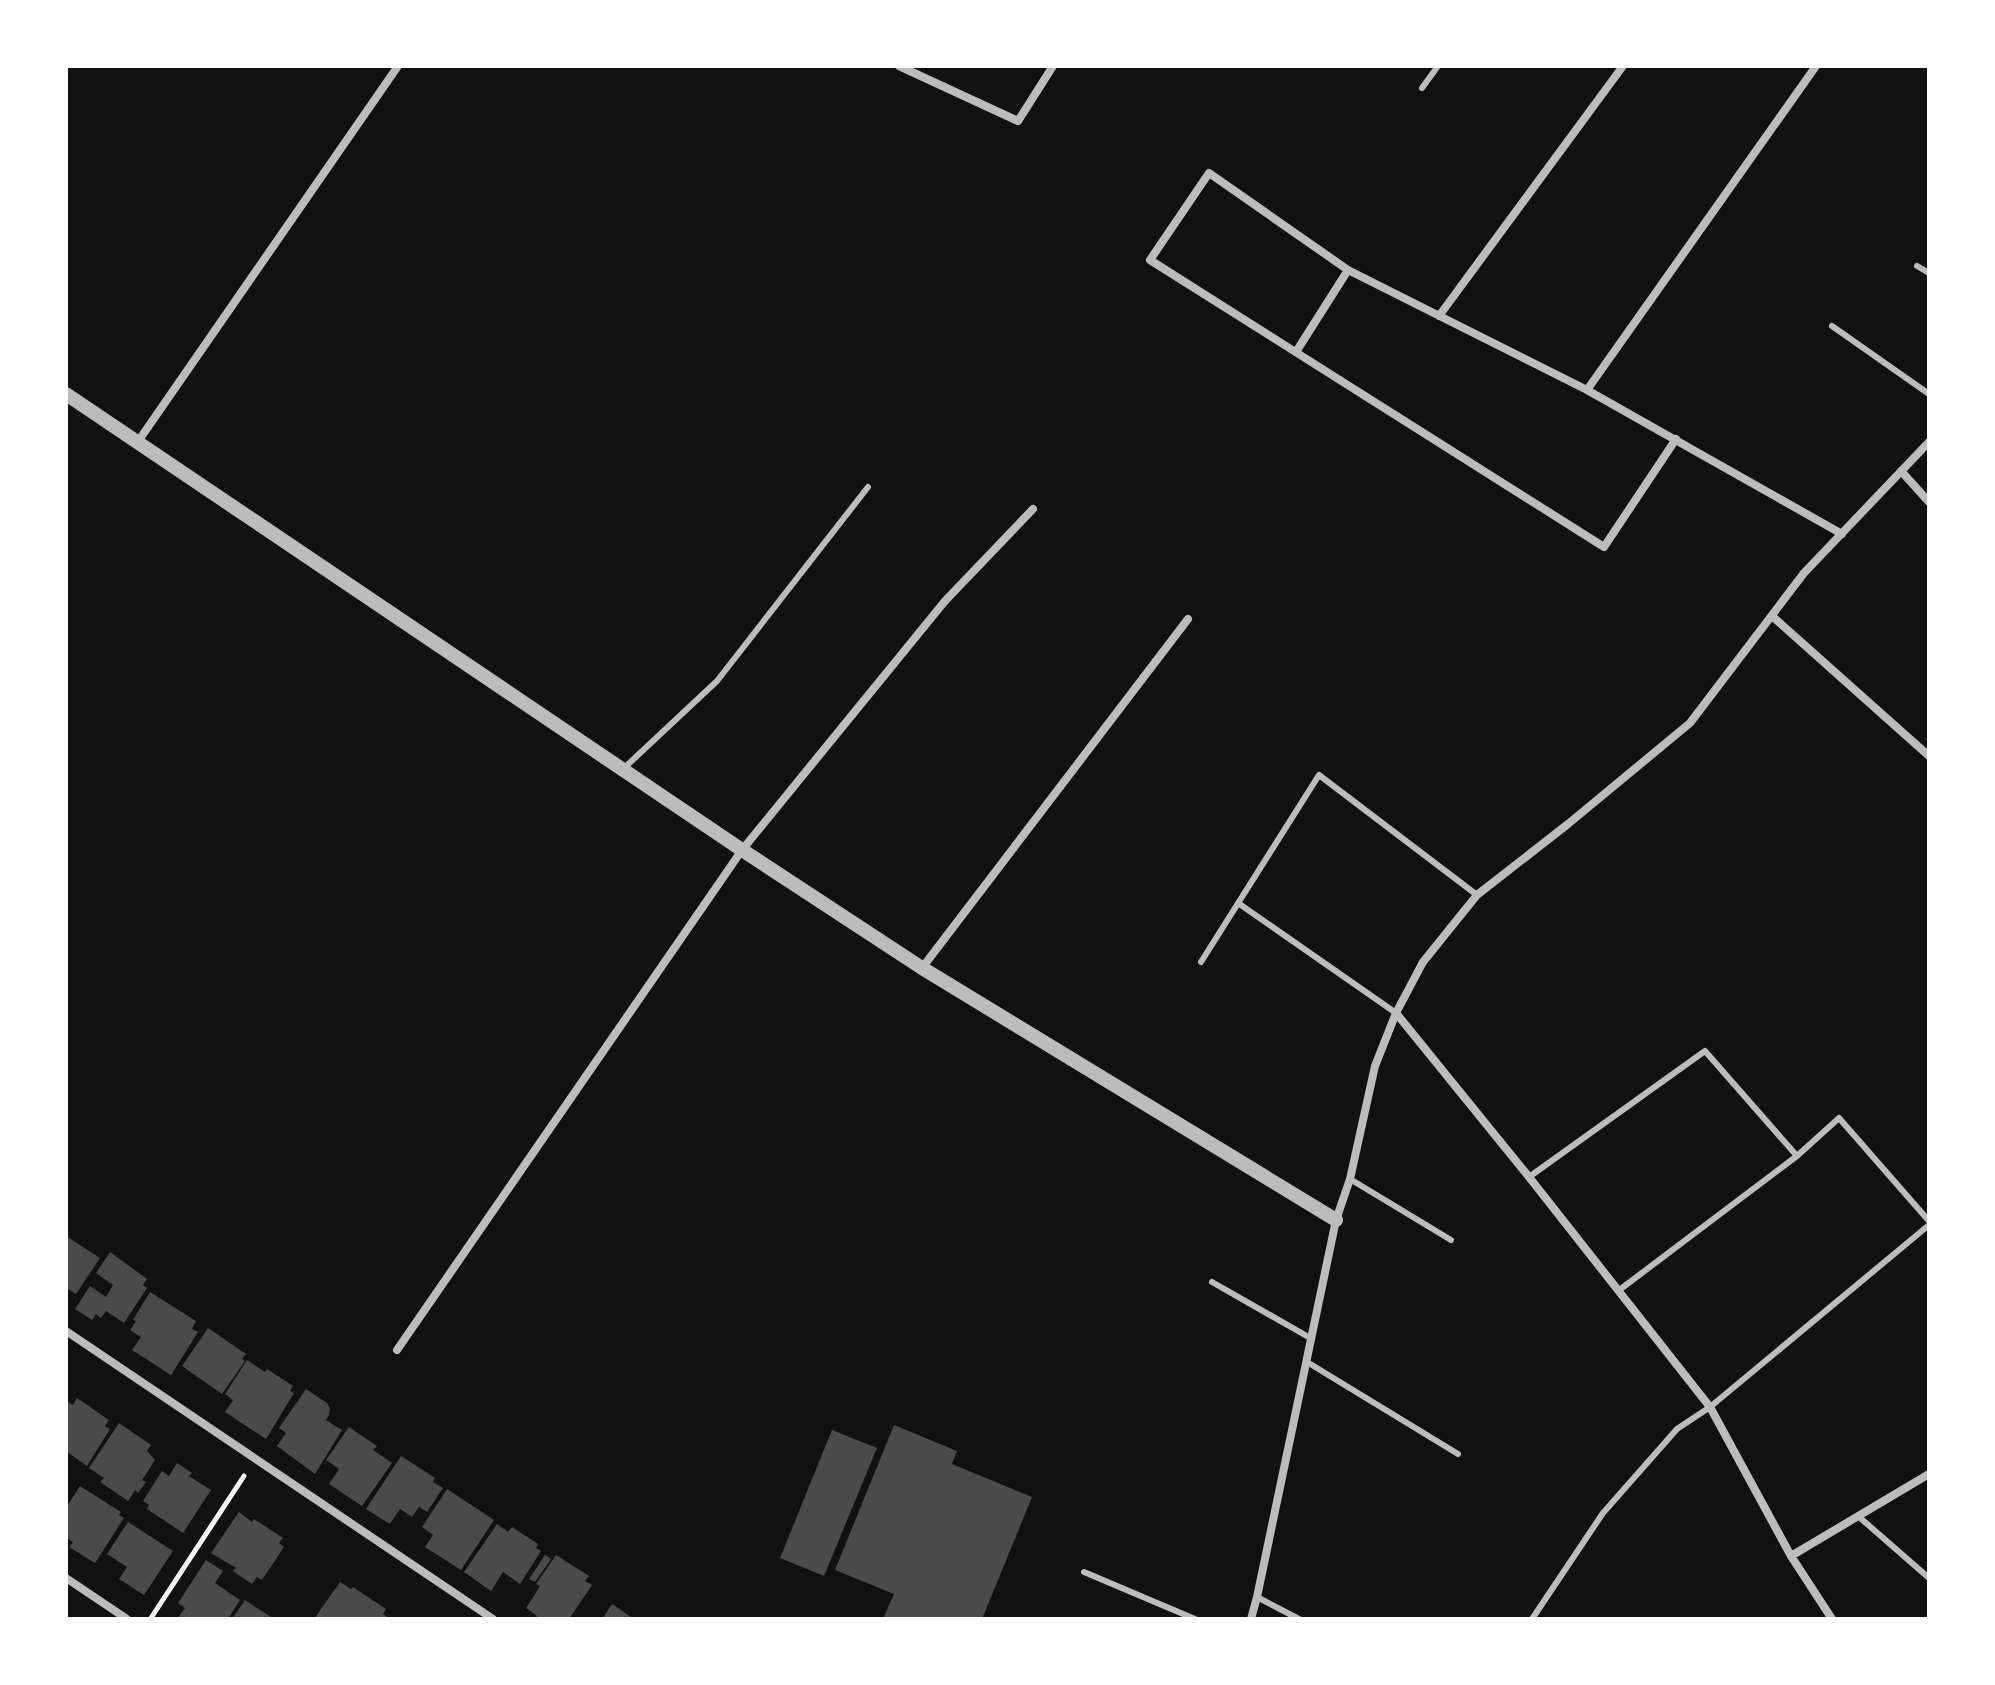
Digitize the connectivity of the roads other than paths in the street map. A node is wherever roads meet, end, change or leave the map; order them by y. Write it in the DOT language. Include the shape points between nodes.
graph roads {
  1 [pos="398,66"];
  2 [pos="899,66"];
  3 [pos="1053,66"];
  4 [pos="1438,66"];
  5 [pos="1623,66"];
  6 [pos="1816,66"];
  7 [pos="1422,88"];
  8 [pos="1917,266"];
  9 [pos="1348,270"];
  10 [pos="1929,273"];
  11 [pos="1439,316"];
  12 [pos="1832,326"];
  13 [pos="1296,352"];
  14 [pos="1587,390"];
  15 [pos="66,394"];
  16 [pos="1929,394"];
  17 [pos="1676,439"];
  18 [pos="1929,442"];
  19 [pos="137,443"];
  20 [pos="1901,471"];
  21 [pos="868,487"];
  22 [pos="1929,502"];
  23 [pos="1033,509"];
  24 [pos="1842,534"];
  25 [pos="1772,616"];
  26 [pos="1188,619"];
  27 [pos="1929,756"];
  28 [pos="622,770"];
  29 [pos="742,850"];
  30 [pos="1477,895"];
  31 [pos="1238,903"];
  32 [pos="1201,962"];
  33 [pos="922,968"];
  34 [pos="1396,1013"];
  35 [pos="1797,1156"];
  36 [pos="1529,1177"];
  37 [pos="1350,1179"];
  38 [pos="1336,1220"];
  39 [pos="1929,1223"];
  40 [pos="1451,1240"];
  41 [pos="1212,1282"];
  42 [pos="1618,1291"];
  43 [pos="66,1331"];
  44 [pos="1312,1339"];
  45 [pos="397,1350"];
  46 [pos="1307,1362"];
  47 [pos="1710,1407"];
  48 [pos="1458,1454"];
  49 [pos="1929,1474"];
  50 [pos="1858,1516"];
  51 [pos="1791,1556"];
  52 [pos="1084,1572"];
  53 [pos="66,1578"];
  54 [pos="1929,1578"];
  55 [pos="1257,1597"];
  56 [pos="127,1619"];
  57 [pos="493,1619"];
  58 [pos="1195,1619"];
  59 [pos="1251,1619"];
  60 [pos="1299,1619"];
  61 [pos="1532,1619"];
  62 [pos="1832,1619"];
  1 -- 19 [label="street"];
  2 -- 3 [label="street" via="1018,121"];
  4 -- 7 [label="lane"];
  5 -- 11 [label="street"];
  6 -- 14 [label="street"];
  8 -- 10 [label="lane"];
  9 -- 11 [label="street"];
  9 -- 13 [label="street"];
  9 -- 13 [label="street" via="1209,173 1150,260"];
  11 -- 14 [label="street"];
  12 -- 16 [label="lane"];
  13 -- 17 [label="street" via="1604,547"];
  14 -- 17 [label="street"];
  15 -- 19 [label="street"];
  17 -- 24 [label="street"];
  18 -- 20 [label="street"];
  19 -- 28 [label="street"];
  20 -- 22 [label="street"];
  20 -- 24 [label="street"];
  21 -- 28 [label="lane" via="717,681"];
  23 -- 29 [label="street" via="945,601"];
  24 -- 25 [label="street"];
  25 -- 27 [label="street"];
  25 -- 30 [label="street" via="1690,723"];
  26 -- 33 [label="street"];
  28 -- 29 [label="street"];
  29 -- 33 [label="street"];
  29 -- 45 [label="street"];
  30 -- 31 [label="lane" via="1319,775"];
  30 -- 34 [label="street" via="1423,962"];
  31 -- 32 [label="lane"];
  31 -- 34 [label="lane"];
  33 -- 38 [label="street"];
  34 -- 36 [label="street"];
  34 -- 37 [label="street" via="1375,1066"];
  35 -- 36 [label="lane" via="1705,1051"];
  35 -- 39 [label="lane" via="1839,1118"];
  35 -- 42 [label="lane"];
  36 -- 42 [label="street"];
  37 -- 38 [label="street"];
  37 -- 40 [label="lane"];
  38 -- 44 [label="street"];
  39 -- 47 [label="lane"];
  41 -- 44 [label="lane"];
  42 -- 47 [label="street"];
  43 -- 57 [label="street"];
  44 -- 46 [label="street"];
  46 -- 48 [label="lane"];
  46 -- 55 [label="street"];
  47 -- 51 [label="street"];
  47 -- 61 [label="lane" via="1677,1429 1603,1513"];
  49 -- 50 [label="street"];
  50 -- 51 [label="street"];
  50 -- 54 [label="lane"];
  51 -- 62 [label="street"];
  52 -- 58 [label="lane"];
  53 -- 56 [label="street"];
  55 -- 59 [label="street"];
  55 -- 60 [label="lane"];
}
